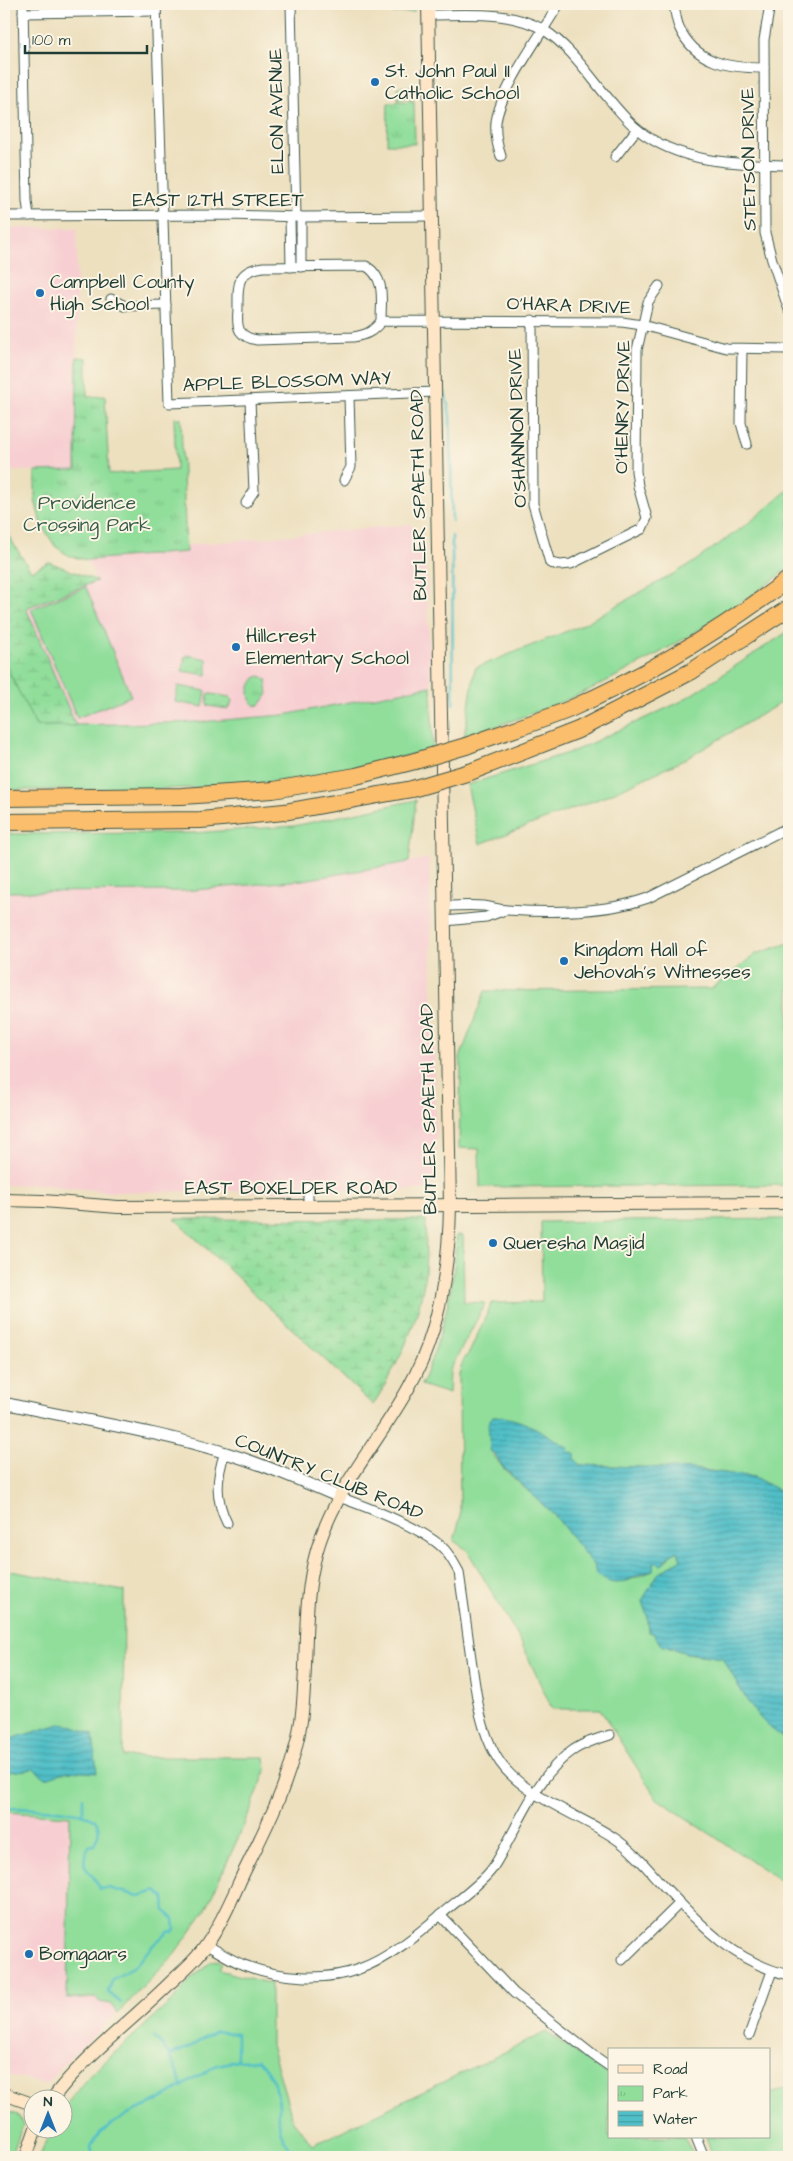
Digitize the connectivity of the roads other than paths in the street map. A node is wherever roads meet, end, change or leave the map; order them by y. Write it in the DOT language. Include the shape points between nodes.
graph roads {
  1 [pos="291,4"];
  2 [pos="559,4"];
  3 [pos="674,4"];
  4 [pos="770,4"];
  5 [pos="156,7"];
  6 [pos="23,9"];
  7 [pos="428,9"];
  8 [pos="544,30"];
  9 [pos="764,68"];
  10 [pos="638,129"];
  11 [pos="501,156"];
  12 [pos="615,157"];
  13 [pos="765,164"];
  14 [pos="789,165"];
  15 [pos="162,215"];
  16 [pos="4,216"];
  17 [pos="29,216"];
  18 [pos="431,216"];
  19 [pos="296,217"];
  20 [pos="291,267"];
  21 [pos="301,267"];
  22 [pos="660,286"];
  23 [pos="111,300"];
  24 [pos="166,305"];
  25 [pos="789,310"];
  26 [pos="434,320"];
  27 [pos="532,320"];
  28 [pos="381,321"];
  29 [pos="642,325"];
  30 [pos="742,349"];
  31 [pos="789,349"];
  32 [pos="435,392"];
  33 [pos="349,396"];
  34 [pos="250,400"];
  35 [pos="748,444"];
  36 [pos="344,480"];
  37 [pos="246,503"];
  38 [pos="647,518"];
  39 [pos="789,579"];
  40 [pos="789,608"];
  41 [pos="4,798"];
  42 [pos="4,822"];
  43 [pos="789,826"];
  44 [pos="445,906"];
  45 [pos="505,910"];
  46 [pos="446,921"];
  47 [pos="308,1186"];
  48 [pos="4,1200"];
  49 [pos="789,1203"];
  50 [pos="308,1206"];
  51 [pos="450,1206"];
  52 [pos="4,1403"];
  53 [pos="225,1452"];
  54 [pos="339,1497"];
  55 [pos="226,1524"];
  56 [pos="610,1735"];
  57 [pos="535,1793"];
  58 [pos="680,1903"];
  59 [pos="440,1915"];
  60 [pos="207,1945"];
  61 [pos="622,1960"];
  62 [pos="772,1972"];
  63 [pos="789,1975"];
  64 [pos="749,2035"];
  65 [pos="608,2065"];
  66 [pos="62,2088"];
  67 [pos="4,2094"];
  68 [pos="22,2100"];
  69 [pos="33,2138"];
  70 [pos="696,2138"];
  71 [pos="26,2157"];
  72 [pos="704,2157"];
  1 -- 19 [label="street, ELON AVENUE"];
  2 -- 8 [label="street"];
  3 -- 9 [label="street" via="678,26 696,51 722,65"];
  4 -- 9 [label="street, STETSON DRIVE" via="764,40"];
  5 -- 6 [label="street"];
  5 -- 15 [label="street"];
  6 -- 17 [label="street"];
  7 -- 8 [label="street" via="504,17"];
  7 -- 18 [label="main road, BUTLER SPAETH ROAD"];
  8 -- 10 [label="street" via="566,48"];
  8 -- 11 [label="street" via="500,105 496,123"];
  9 -- 13 [label="street, STETSON DRIVE"];
  10 -- 12 [label="street"];
  10 -- 13 [label="street" via="656,142 686,155 718,162"];
  13 -- 14 [label="street"];
  13 -- 25 [label="street, STETSON DRIVE" via="766,232"];
  15 -- 17 [label="street, EAST 12TH STREET"];
  15 -- 19 [label="street, EAST 12TH STREET"];
  15 -- 24 [label="street"];
  16 -- 17 [label="street, EAST 12TH STREET"];
  18 -- 19 [label="street, EAST 12TH STREET"];
  18 -- 26 [label="main road, BUTLER SPAETH ROAD"];
  19 -- 20 [label="street"];
  19 -- 21 [label="street"];
  20 -- 21 [label="street"];
  20 -- 28 [label="street" via="252,269 244,275 238,283 237,325 241,333 257,340 353,337 366,335"];
  21 -- 28 [label="street" via="366,266 376,272 380,282"];
  22 -- 29 [label="street, O'HENRY DRIVE" via="648,302"];
  23 -- 24 [label="street" via="126,306"];
  24 -- 34 [label="street, APPLE BLOSSOM WAY" via="169,403"];
  26 -- 27 [label="street, O'HARA DRIVE"];
  26 -- 28 [label="street, O'HARA DRIVE"];
  26 -- 32 [label="main road, BUTLER SPAETH ROAD"];
  27 -- 29 [label="street, O'HARA DRIVE" via="602,320"];
  27 -- 38 [label="street, O'SHANNON DRIVE" via="533,504 550,563 560,566 571,564 642,529"];
  29 -- 30 [label="street, O'HARA DRIVE" via="726,348"];
  29 -- 38 [label="street, O'HENRY DRIVE" via="637,350 636,471"];
  30 -- 31 [label="street, O'HARA DRIVE"];
  30 -- 35 [label="street" via="741,423"];
  32 -- 33 [label="street, APPLE BLOSSOM WAY"];
  32 -- 44 [label="main road, BUTLER SPAETH ROAD"];
  33 -- 34 [label="street, APPLE BLOSSOM WAY"];
  33 -- 36 [label="street" via="351,467"];
  34 -- 37 [label="street" via="254,491"];
  39 -- 41 [label="highway, bridge" via="741,615 640,675 569,709 415,761 356,776 273,790 182,796"];
  40 -- 42 [label="highway, bridge" via="692,671 578,730 470,772 412,789 284,812 201,820"];
  43 -- 45 [label="street" via="648,898 628,905 600,909"];
  44 -- 45 [label="street" via="485,906"];
  44 -- 46 [label="main road, BUTLER SPAETH ROAD"];
  45 -- 46 [label="street"];
  46 -- 51 [label="main road, BUTLER SPAETH ROAD"];
  47 -- 50 [label="street"];
  48 -- 50 [label="main road, EAST BOXELDER ROAD" via="118,1208"];
  49 -- 51 [label="main road, EAST BOXELDER ROAD"];
  50 -- 51 [label="main road, EAST BOXELDER ROAD"];
  51 -- 54 [label="main road, BUTLER SPAETH ROAD" via="443,1288 425,1352 409,1387"];
  52 -- 53 [label="street, COUNTRY CLUB ROAD"];
  53 -- 54 [label="street, COUNTRY CLUB ROAD"];
  53 -- 55 [label="street" via="217,1495"];
  54 -- 57 [label="street, COUNTRY CLUB ROAD" via="422,1534 442,1546 452,1558 459,1572 484,1731 497,1758 512,1776"];
  54 -- 60 [label="main road, BUTLER SPAETH ROAD" via="318,1549 310,1583 301,1722 291,1765 263,1834"];
  56 -- 57 [label="street" via="571,1751 548,1773"];
  57 -- 58 [label="street, COUNTRY CLUB ROAD" via="614,1838 639,1859"];
  57 -- 59 [label="street" via="490,1871"];
  58 -- 61 [label="street"];
  58 -- 62 [label="street, COUNTRY CLUB ROAD" via="739,1956"];
  59 -- 60 [label="street" via="381,1959 341,1974 321,1976 268,1972 244,1965"];
  59 -- 65 [label="street" via="514,1993"];
  60 -- 66 [label="main road, BUTLER SPAETH ROAD"];
  62 -- 63 [label="street, COUNTRY CLUB ROAD"];
  62 -- 64 [label="street"];
  67 -- 68 [label="main road"];
  69 -- 71 [label="main road"];
  70 -- 72 [label="street"];
}
